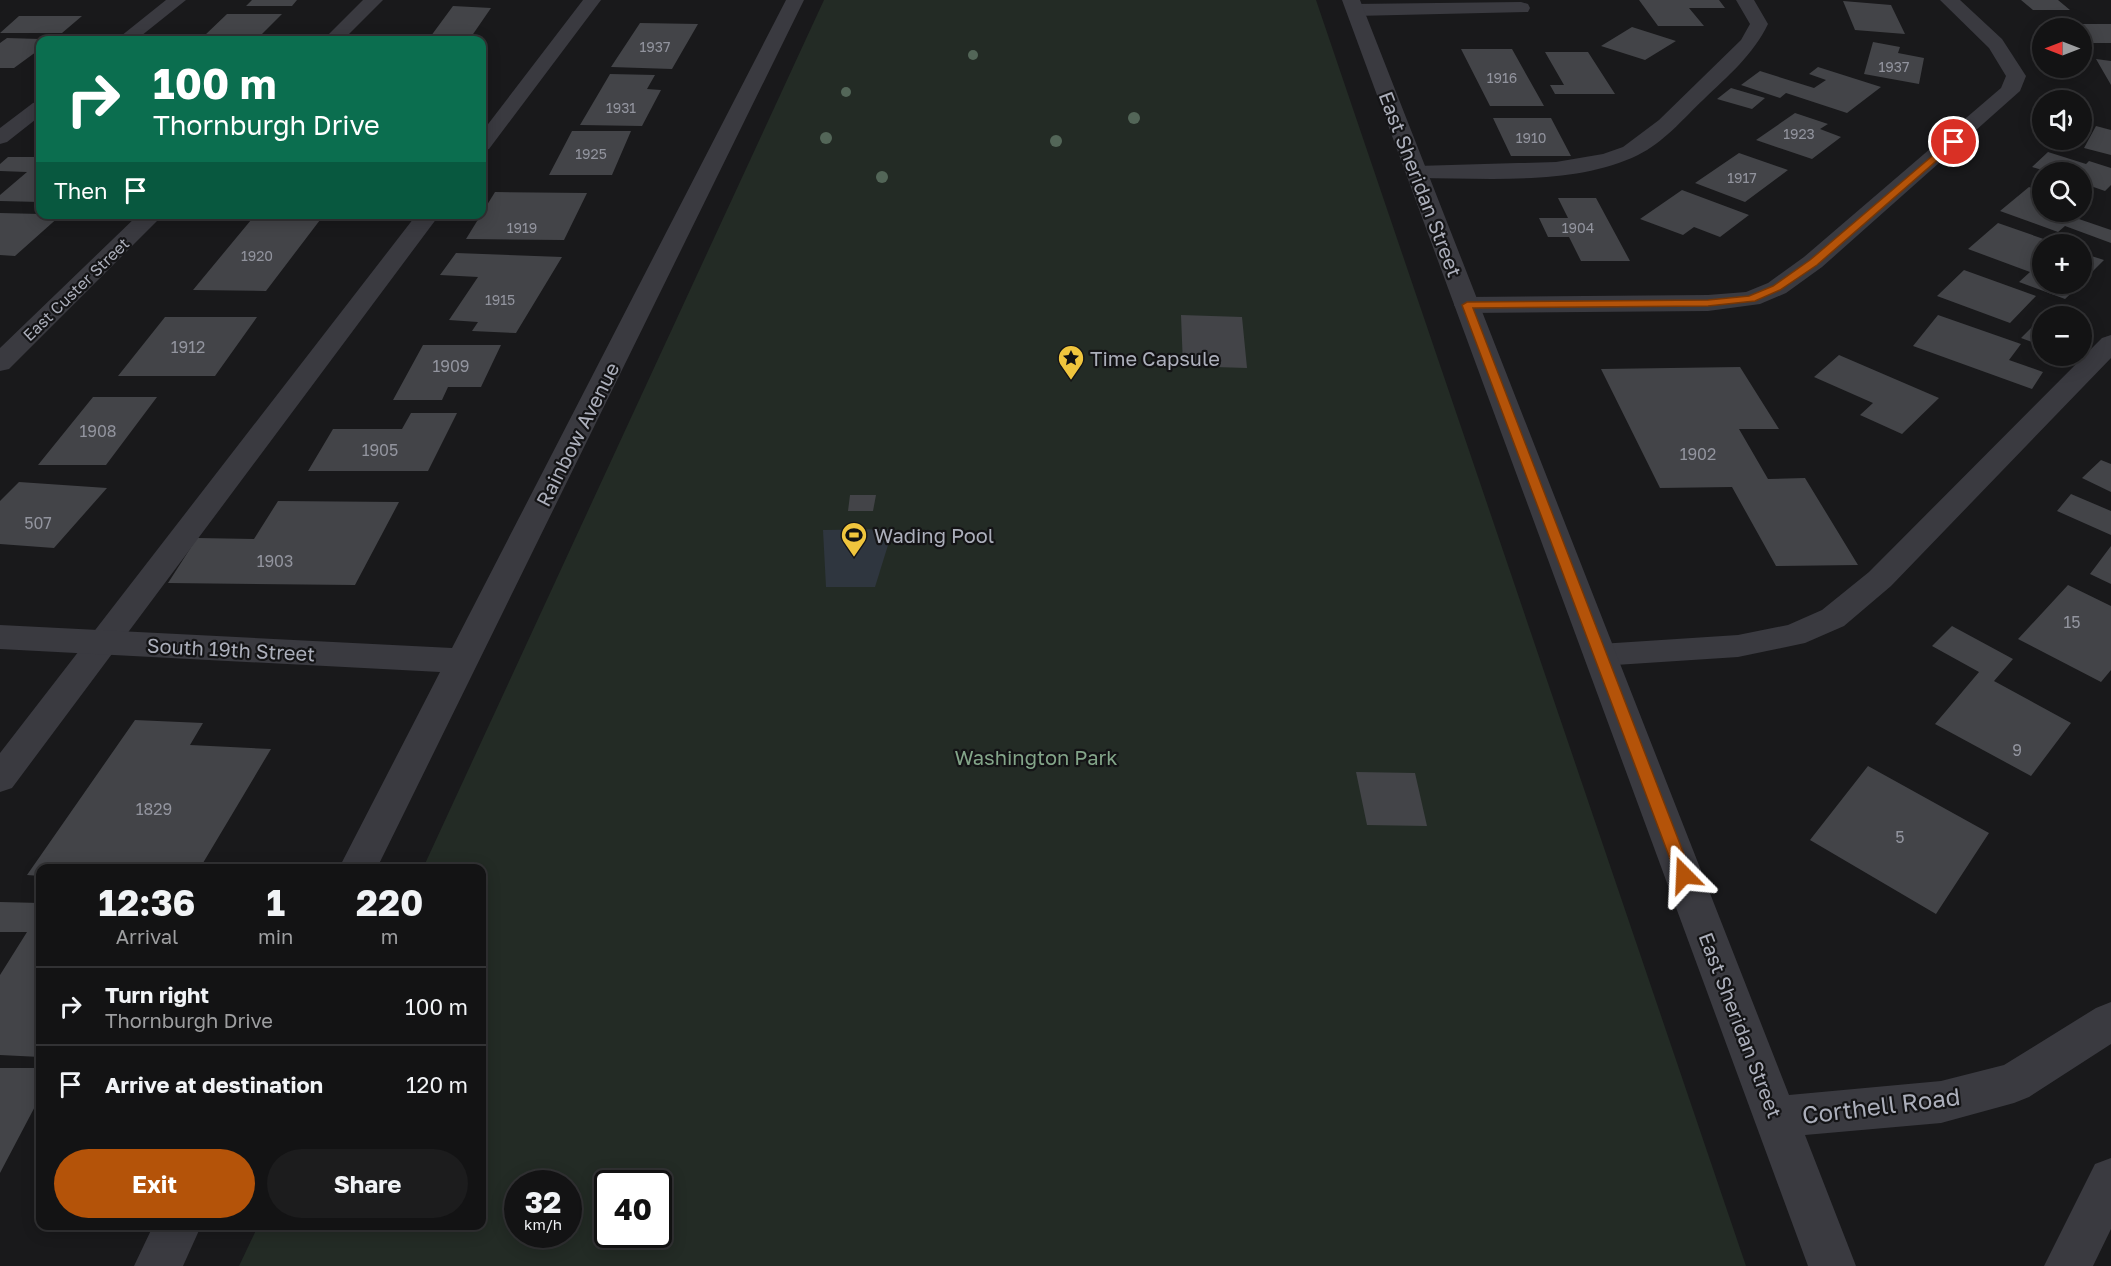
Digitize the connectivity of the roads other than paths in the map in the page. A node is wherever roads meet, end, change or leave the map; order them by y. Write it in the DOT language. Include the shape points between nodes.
graph roads {
  1 [pos="177,0"];
  2 [pos="374,0"];
  3 [pos="592,0"];
  4 [pos="795,0"];
  5 [pos="1745,0"];
  6 [pos="1949,0"];
  7 [pos="1353,5"];
  8 [pos="1521,8"];
  9 [pos="130,36"];
  10 [pos="336,36"];
  11 [pos="36,109"];
  12 [pos="0,138"];
  13 [pos="486,140"];
  14 [pos="1416,172"];
  15 [pos="148,219"];
  16 [pos="425,219"];
  17 [pos="1467,305"];
  18 [pos="2111,343"];
  19 [pos="0,363"];
  20 [pos="0,637"];
  21 [pos="105,642"];
  22 [pos="1600,655"];
  23 [pos="463,661"];
  24 [pos="0,778"];
  25 [pos="360,864"];
  26 [pos="2111,1021"];
  27 [pos="1775,1117"];
  28 [pos="2111,1180"];
  29 [pos="176,1230"];
  30 [pos="158,1266"];
  31 [pos="1832,1266"];
  32 [pos="2068,1266"];
  1 -- 9 [label="lane"];
  2 -- 10 [label="street"];
  3 -- 13 [label="lane"];
  4 -- 23 [label="street, Rainbow Avenue"];
  5 -- 14 [label="lane" via="1759,24 1755,34 1723,72 1629,152 1574,166"];
  6 -- 17 [label="street" via="1989,35 2008,58 2016,76 2010,91 1814,262 1777,288 1751,299 1708,303"];
  7 -- 8 [label="street, East Sheridan Street"];
  7 -- 14 [label="street, East Sheridan Street"];
  11 -- 12 [label="lane"];
  14 -- 17 [label="street, East Sheridan Street"];
  15 -- 19 [label="street, East Custer Street"];
  16 -- 21 [label="lane"];
  17 -- 22 [label="street, East Sheridan Street"];
  18 -- 22 [label="lane" via="1880,579 1833,618 1794,635 1738,646"];
  20 -- 21 [label="street, South 19th Street"];
  21 -- 23 [label="street, South 19th Street"];
  21 -- 24 [label="lane"];
  22 -- 27 [label="street, East Sheridan Street"];
  23 -- 25 [label="street, Rainbow Avenue"];
  26 -- 27 [label="street, Corthell Road" via="2014,1083 1941,1102"];
  27 -- 31 [label="street, East Sheridan Street"];
  28 -- 32 [label="street"];
  29 -- 30 [label="street"];
}
